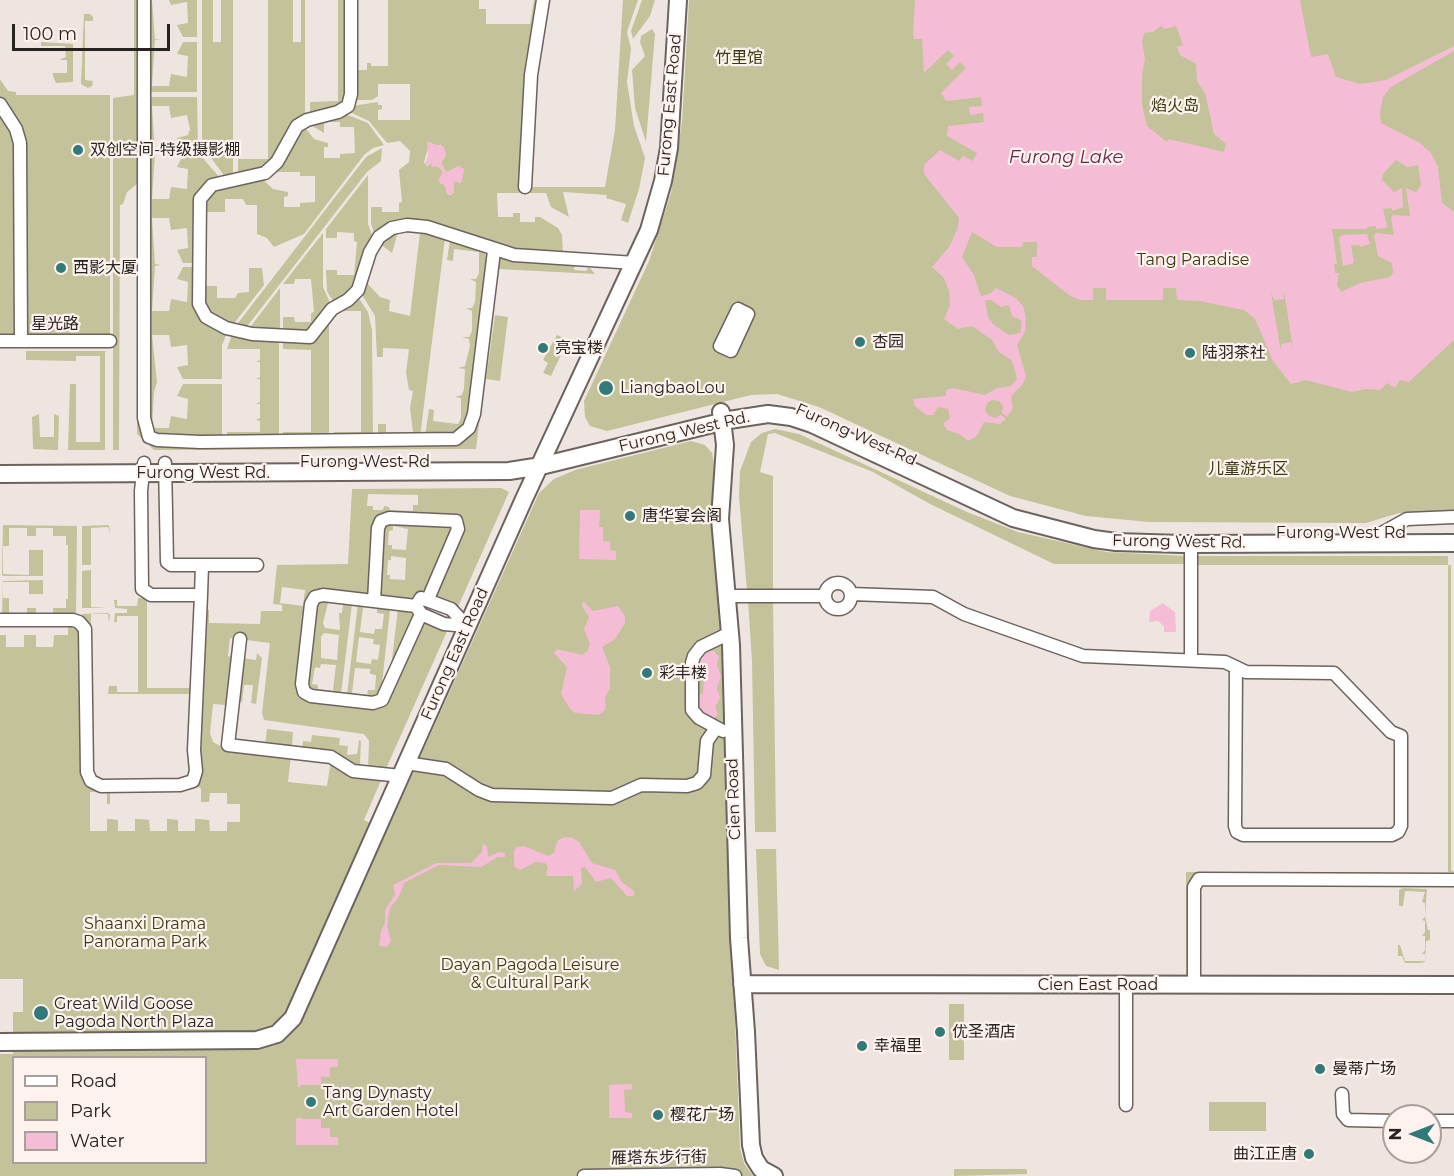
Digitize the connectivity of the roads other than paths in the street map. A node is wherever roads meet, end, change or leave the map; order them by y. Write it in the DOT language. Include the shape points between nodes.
graph roads {
  1 [pos="144,0"];
  2 [pos="351,0"];
  3 [pos="543,0"];
  4 [pos="678,0"];
  5 [pos="0,104"];
  6 [pos="525,187"];
  7 [pos="494,251"];
  8 [pos="635,263"];
  9 [pos="0,341"];
  10 [pos="21,341"];
  11 [pos="110,341"];
  12 [pos="722,417"];
  13 [pos="542,461"];
  14 [pos="0,464"];
  15 [pos="144,468"];
  16 [pos="165,468"];
  17 [pos="0,474"];
  18 [pos="1454,517"];
  19 [pos="1454,533"];
  20 [pos="1380,534"];
  21 [pos="1454,543"];
  22 [pos="1191,544"];
  23 [pos="202,565"];
  24 [pos="257,566"];
  25 [pos="851,594"];
  26 [pos="201,595"];
  27 [pos="727,596"];
  28 [pos="825,596"];
  29 [pos="428,598"];
  30 [pos="374,601"];
  31 [pos="418,610"];
  32 [pos="0,620"];
  33 [pos="467,626"];
  34 [pos="730,633"];
  35 [pos="240,639"];
  36 [pos="1191,660"];
  37 [pos="1236,668"];
  38 [pos="724,732"];
  39 [pos="404,770"];
  40 [pos="1454,880"];
  41 [pos="742,984"];
  42 [pos="1126,985"];
  43 [pos="1194,985"];
  44 [pos="1454,985"];
  45 [pos="0,1042"];
  46 [pos="1342,1094"];
  47 [pos="1126,1105"];
  48 [pos="1382,1121"];
  49 [pos="584,1176"];
  50 [pos="735,1176"];
  51 [pos="774,1176"];
  1 -- 7 [label="street" via="144,418 149,437 200,442 456,439 469,428 474,414"];
  2 -- 7 [label="street" via="348,106 297,126 277,162 265,173 212,185 202,193 198,209 201,311 215,323 236,331 306,338 314,334 332,309 356,292 374,244 392,228 418,225"];
  3 -- 6 [label="street" via="531,75"];
  4 -- 8 [label="main road, Furong East Road" via="666,166 655,213"];
  5 -- 10 [label="street" via="16,129 21,151"];
  7 -- 8 [label="street" via="528,257"];
  8 -- 13 [label="main road, Furong East Road"];
  9 -- 10 [label="street, 星光路"];
  10 -- 11 [label="street, 星光路"];
  12 -- 13 [label="main road, Furong West Rd"];
  12 -- 20 [label="main road, Furong West Rd" via="767,404 802,409 1018,509 1097,529"];
  12 -- 22 [label="main road, Furong West Rd." via="791,417 1013,518 1060,532 1116,542"];
  12 -- 27 [label="main road, Cien Road" via="725,445 720,519"];
  13 -- 16 [label="main road, Furong West Rd"];
  13 -- 33 [label="main road, Furong East Road"];
  14 -- 15 [label="main road, Furong West Rd"];
  15 -- 16 [label="main road, Furong West Rd"];
  15 -- 17 [label="main road, Furong West Rd."];
  15 -- 26 [label="street" via="142,589 151,595"];
  16 -- 23 [label="street" via="165,559 171,565"];
  18 -- 20 [label="street" via="1407,519"];
  19 -- 20 [label="main road, Furong West Rd"];
  21 -- 22 [label="main road, Furong West Rd."];
  22 -- 36 [label="street"];
  23 -- 24 [label="street"];
  23 -- 26 [label="street"];
  25 -- 28 [label="street" via="838,583 829,586"];
  25 -- 28 [label="street" via="847,605 838,609 828,605"];
  25 -- 36 [label="street" via="933,597 964,614 1080,656"];
  26 -- 32 [label="street" via="196,771 195,779 186,785 100,786 91,781 87,771 85,629 73,620"];
  27 -- 28 [label="street"];
  27 -- 34 [label="main road, Cien Road"];
  29 -- 30 [label="street" via="458,529 456,521 389,518 381,521 378,528"];
  29 -- 31 [label="street" via="419,600"];
  29 -- 33 [label="street" via="451,609"];
  30 -- 31 [label="street"];
  30 -- 31 [label="street" via="323,595 313,600 302,684 307,695 379,702"];
  31 -- 33 [label="street" via="444,624"];
  33 -- 39 [label="main road, Furong East Road"];
  34 -- 38 [label="main road, Cien Road"];
  34 -- 38 [label="street" via="698,650 692,663 692,710"];
  35 -- 39 [label="street" via="228,745 331,757 353,771"];
  36 -- 37 [label="street" via="1226,662"];
  37 -- 37 [label="street" via="1246,672 1334,674 1391,732 1401,736 1398,832 1237,832"];
  38 -- 39 [label="street" via="707,741 705,769 697,783 641,785 612,798 492,795 446,769"];
  38 -- 41 [label="main road, Cien Road"];
  39 -- 45 [label="main road, Furong East Road" via="296,1012 277,1034 257,1040"];
  40 -- 43 [label="street" via="1199,879 1194,887"];
  41 -- 42 [label="main road, Cien East Road"];
  41 -- 51 [label="main road, Cien Road" via="751,1145 761,1169"];
  42 -- 43 [label="main road, Cien East Road"];
  42 -- 47 [label="street"];
  43 -- 44 [label="main road, Cien East Road"];
  46 -- 48 [label="street" via="1343,1114 1348,1120"];
  49 -- 50 [label="street, 雁塔东步行街"];
}
